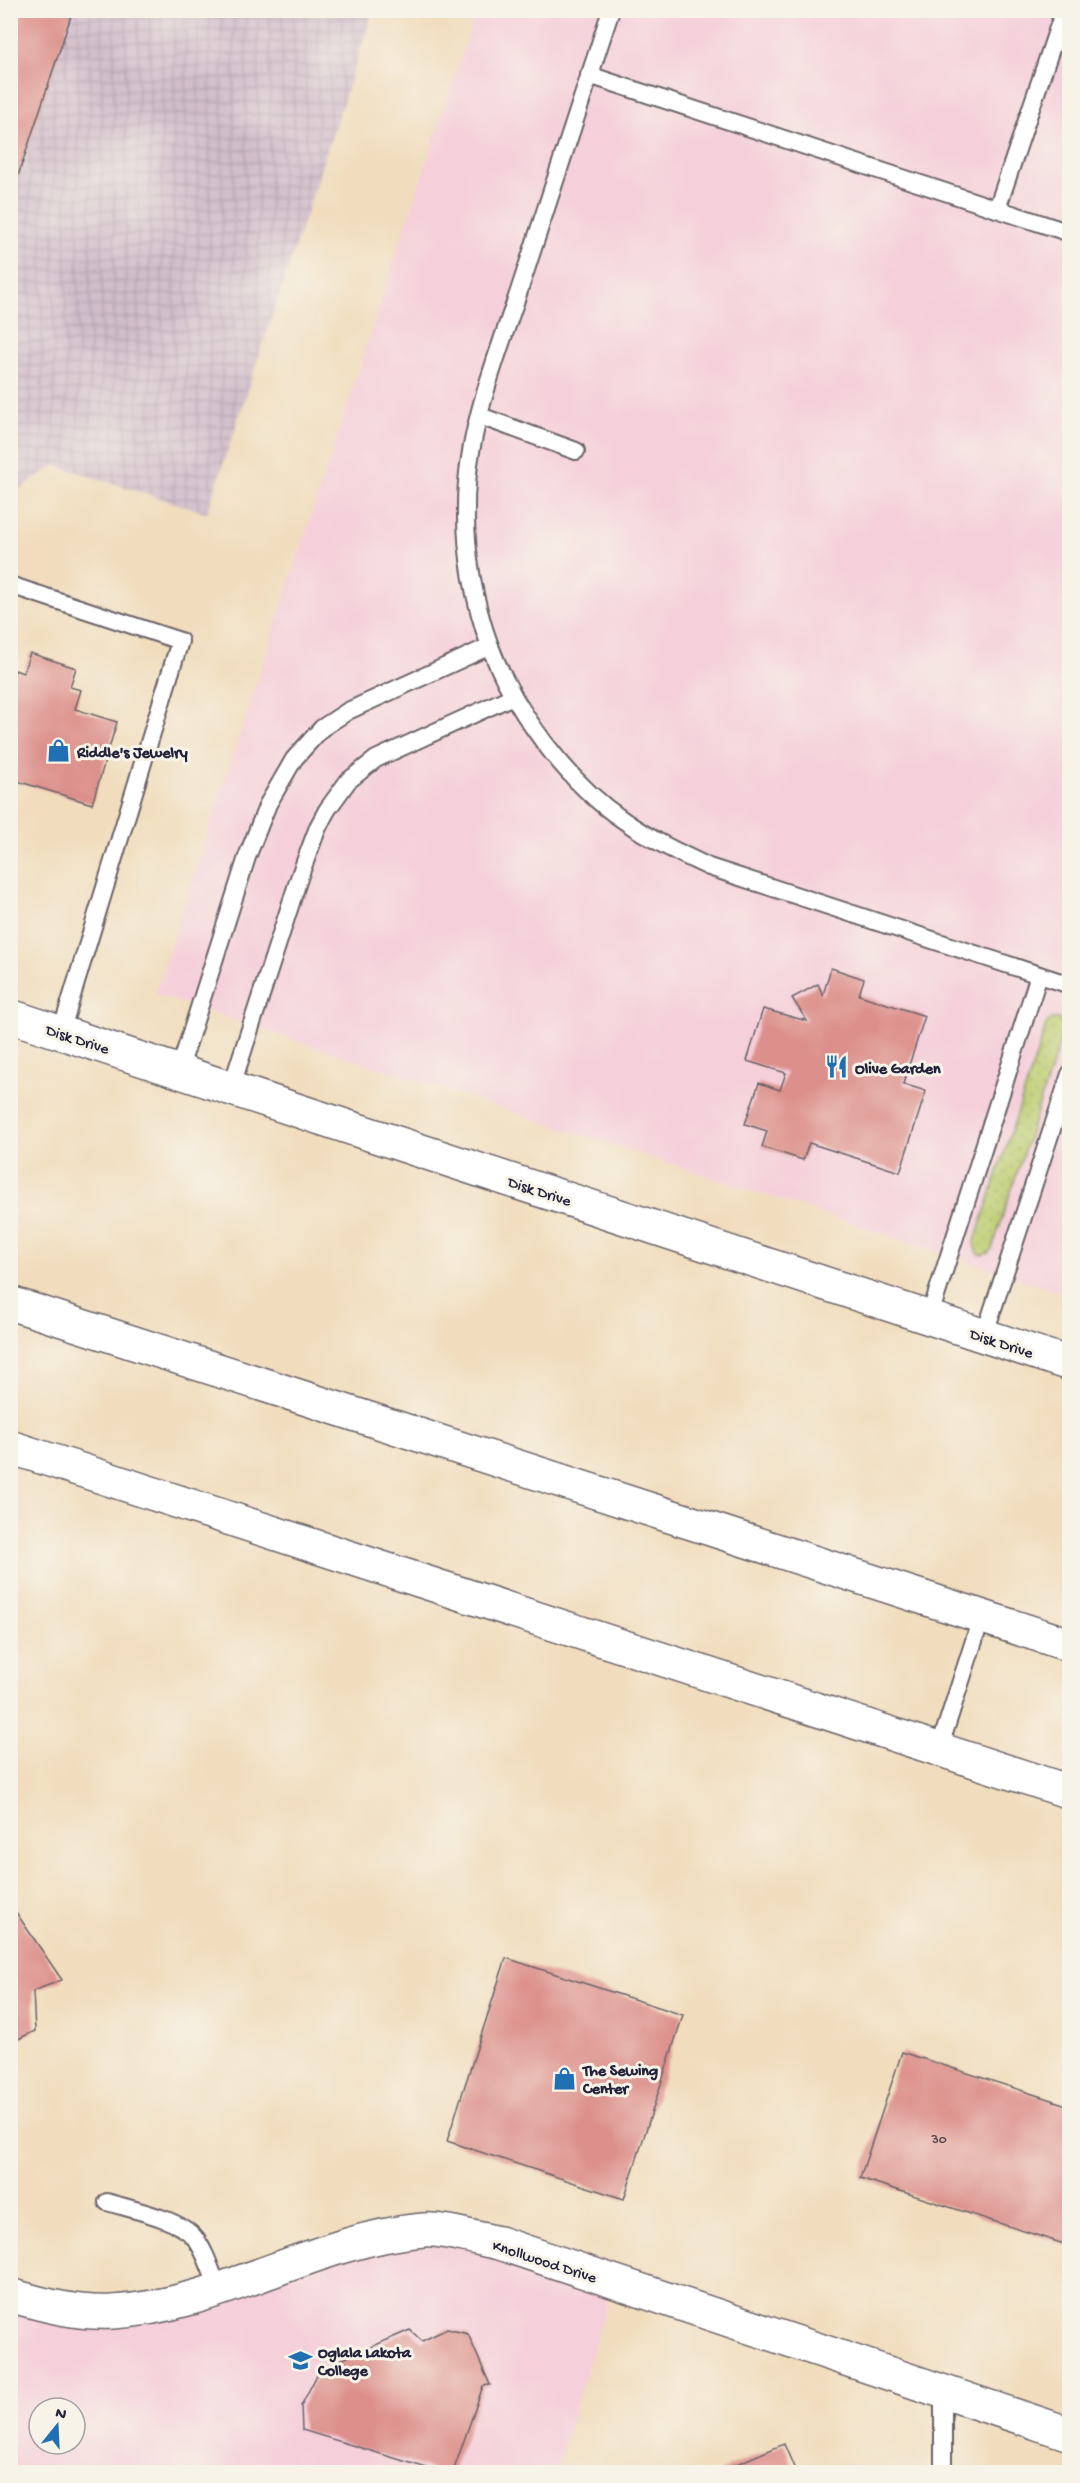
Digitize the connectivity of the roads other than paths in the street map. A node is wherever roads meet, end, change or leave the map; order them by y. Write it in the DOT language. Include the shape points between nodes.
graph roads {
  1 [pos="610,10"];
  2 [pos="1064,10"];
  3 [pos="589,75"];
  4 [pos="996,209"];
  5 [pos="1070,233"];
  6 [pos="480,416"];
  7 [pos="576,451"];
  8 [pos="10,585"];
  9 [pos="490,646"];
  10 [pos="513,696"];
  11 [pos="1039,975"];
  12 [pos="1070,986"];
  13 [pos="10,1016"];
  14 [pos="61,1032"];
  15 [pos="179,1071"];
  16 [pos="1070,1074"];
  17 [pos="231,1088"];
  18 [pos="10,1281"];
  19 [pos="10,1303"];
  20 [pos="929,1318"];
  21 [pos="984,1336"];
  22 [pos="1070,1364"];
  23 [pos="290,1391"];
  24 [pos="10,1447"];
  25 [pos="982,1616"];
  26 [pos="1070,1645"];
  27 [pos="939,1749"];
  28 [pos="1070,1792"];
  29 [pos="107,2202"];
  30 [pos="218,2288"];
  31 [pos="10,2295"];
  32 [pos="943,2392"];
  33 [pos="1070,2434"];
  34 [pos="943,2472"];
  1 -- 3 [label="lane"];
  2 -- 4 [label="lane"];
  3 -- 4 [label="lane"];
  3 -- 6 [label="lane"];
  4 -- 5 [label="lane"];
  6 -- 7 [label="lane"];
  6 -- 9 [label="lane" via="466,504 475,586"];
  8 -- 14 [label="lane" via="180,641"];
  9 -- 10 [label="lane"];
  9 -- 15 [label="lane" via="348,711 322,728 294,759 268,804 247,857"];
  10 -- 11 [label="lane" via="566,768 594,796 621,819 668,848 709,867"];
  10 -- 17 [label="lane" via="376,759 357,771 339,791 318,827 300,876"];
  11 -- 12 [label="lane"];
  11 -- 20 [label="lane"];
  13 -- 14 [label="main road, Disk Drive"];
  14 -- 15 [label="main road, Disk Drive"];
  15 -- 17 [label="main road, Disk Drive"];
  16 -- 21 [label="lane"];
  17 -- 20 [label="main road, Disk Drive"];
  18 -- 23 [label="main road"];
  19 -- 23 [label="main road"];
  20 -- 21 [label="main road, Disk Drive"];
  21 -- 22 [label="main road, Disk Drive"];
  23 -- 25 [label="main road"];
  24 -- 27 [label="main road"];
  25 -- 26 [label="main road"];
  25 -- 27 [label="lane"];
  27 -- 28 [label="main road"];
  29 -- 30 [label="lane" via="176,2225 194,2236"];
  30 -- 31 [label="main road, Knollwood Drive" via="165,2306 111,2313 54,2308"];
  30 -- 32 [label="main road, Knollwood Drive" via="365,2239 426,2230 499,2243"];
  32 -- 33 [label="main road, Knollwood Drive"];
  32 -- 34 [label="lane"];
}
